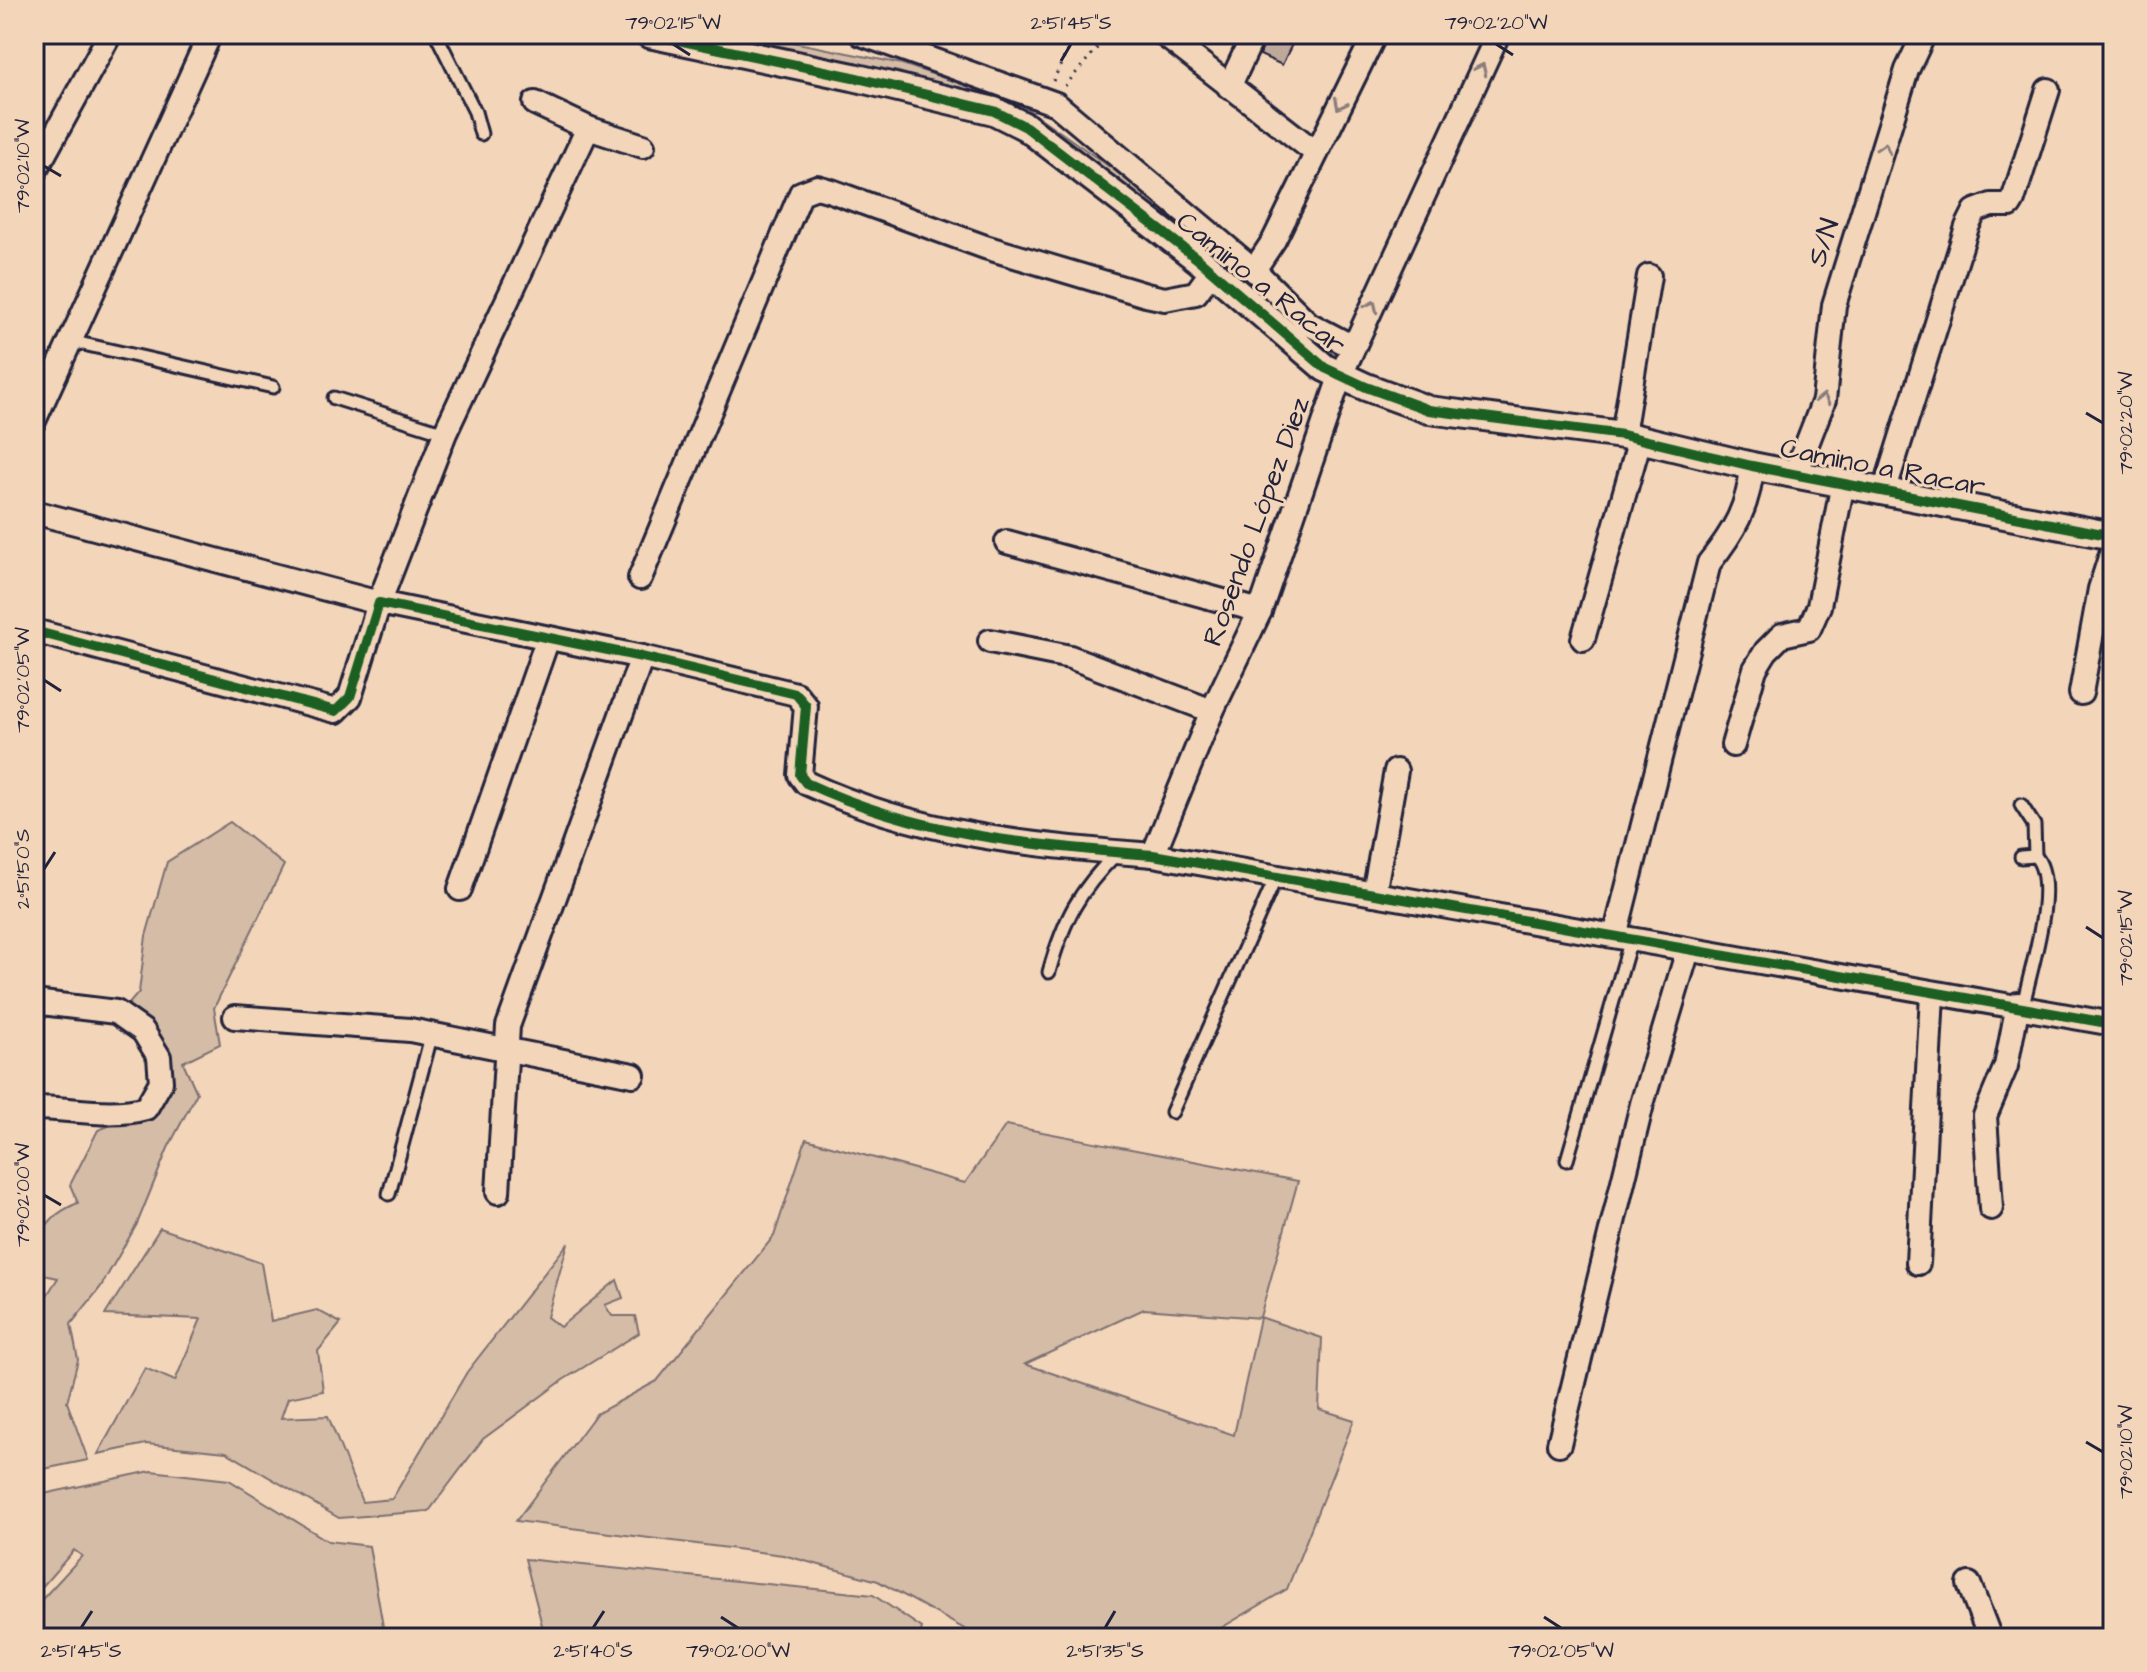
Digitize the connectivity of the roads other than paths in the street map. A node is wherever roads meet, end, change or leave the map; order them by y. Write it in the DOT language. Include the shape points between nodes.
graph roads {
  1 [pos="110,34"];
  2 [pos="210,34"];
  3 [pos="436,34"];
  4 [pos="649,34"];
  5 [pos="863,34"];
  6 [pos="1163,34"];
  7 [pos="1254,34"];
  8 [pos="1375,34"];
  9 [pos="1498,34"];
  10 [pos="1924,34"];
  11 [pos="1229,87"];
  12 [pos="2048,90"];
  13 [pos="535,103"];
  14 [pos="588,128"];
  15 [pos="481,134"];
  16 [pos="643,146"];
  17 [pos="1315,152"];
  18 [pos="34,173"];
  19 [pos="1250,267"];
  20 [pos="1212,271"];
  21 [pos="1649,276"];
  22 [pos="1356,340"];
  23 [pos="70,341"];
  24 [pos="1333,372"];
  25 [pos="273,387"];
  26 [pos="334,398"];
  27 [pos="34,421"];
  28 [pos="445,433"];
  29 [pos="1631,437"];
  30 [pos="1752,466"];
  31 [pos="1796,472"];
  32 [pos="1843,483"];
  33 [pos="1885,489"];
  34 [pos="34,512"];
  35 [pos="2113,536"];
  36 [pos="1007,542"];
  37 [pos="2113,548"];
  38 [pos="640,578"];
  39 [pos="379,603"];
  40 [pos="1260,611"];
  41 [pos="34,631"];
  42 [pos="548,638"];
  43 [pos="1583,639"];
  44 [pos="990,641"];
  45 [pos="642,657"];
  46 [pos="2081,693"];
  47 [pos="1212,711"];
  48 [pos="1733,745"];
  49 [pos="1396,771"];
  50 [pos="2021,805"];
  51 [pos="1117,853"];
  52 [pos="1153,855"];
  53 [pos="2035,856"];
  54 [pos="2021,857"];
  55 [pos="1276,877"];
  56 [pos="460,889"];
  57 [pos="1374,894"];
  58 [pos="1623,937"];
  59 [pos="1688,950"];
  60 [pos="1049,972"];
  61 [pos="1932,994"];
  62 [pos="34,1002"];
  63 [pos="2018,1004"];
  64 [pos="235,1017"];
  65 [pos="2113,1024"];
  66 [pos="432,1033"];
  67 [pos="506,1048"];
  68 [pos="633,1075"];
  69 [pos="34,1108"];
  70 [pos="1172,1112"];
  71 [pos="1567,1160"];
  72 [pos="498,1192"];
  73 [pos="389,1194"];
  74 [pos="1991,1208"];
  75 [pos="1918,1263"];
  76 [pos="1559,1444"];
  77 [pos="1969,1584"];
  78 [pos="1990,1638"];
  1 -- 18 [label="street"];
  2 -- 23 [label="street"];
  3 -- 15 [label="lane"];
  4 -- 20 [label="street, Camino a Racar" via="994,111 1026,127"];
  5 -- 19 [label="street" via="1056,104"];
  6 -- 11 [label="street"];
  7 -- 11 [label="street"];
  8 -- 17 [label="street, one-way"];
  22 -- 9 [label="street, Rosendo López Diez, one-way"];
  31 -- 10 [label="street, S/N, one-way" via="1824,400 1834,305 1907,70"];
  11 -- 17 [label="street"];
  12 -- 33 [label="street" via="2013,200 1975,211 1967,227"];
  13 -- 14 [label="street"];
  14 -- 16 [label="street"];
  14 -- 28 [label="street"];
  17 -- 19 [label="street" via="1274,240"];
  19 -- 22 [label="street" via="1309,324 1347,344"];
  20 -- 24 [label="street, Camino a Racar"];
  20 -- 38 [label="street" via="1196,293 1165,299 985,247 831,191 817,187 801,193"];
  21 -- 29 [label="street"];
  22 -- 24 [label="street, Rosendo López Diez"];
  23 -- 25 [label="lane"];
  23 -- 27 [label="street"];
  24 -- 29 [label="street, Camino a Racar" via="1429,410"];
  24 -- 40 [label="street, Rosendo López Diez"];
  26 -- 28 [label="lane"];
  28 -- 39 [label="street"];
  29 -- 30 [label="street, Camino a Racar"];
  29 -- 43 [label="street"];
  30 -- 31 [label="street, Camino a Racar"];
  30 -- 58 [label="street" via="1750,491 1735,531 1709,563"];
  31 -- 32 [label="street, Camino a Racar"];
  32 -- 33 [label="street, Camino a Racar"];
  32 -- 48 [label="street" via="1819,606 1809,629 1782,635 1755,669"];
  33 -- 35 [label="street, Camino a Racar"];
  34 -- 39 [label="street"];
  36 -- 40 [label="street"];
  37 -- 46 [label="street"];
  39 -- 41 [label="street" via="350,697 336,711"];
  39 -- 42 [label="street"];
  40 -- 47 [label="street, Rosendo López Diez"];
  42 -- 45 [label="street"];
  42 -- 56 [label="street"];
  44 -- 47 [label="street" via="1070,657"];
  45 -- 51 [label="street" via="796,694 806,706 800,775 824,791 903,821 1036,847"];
  45 -- 67 [label="street" via="508,1026"];
  47 -- 52 [label="street, Rosendo López Diez"];
  49 -- 57 [label="street"];
  50 -- 53 [label="lane" via="2034,825"];
  51 -- 52 [label="street"];
  51 -- 60 [label="lane" via="1088,881 1070,910"];
  52 -- 55 [label="street"];
  53 -- 54 [label="lane"];
  53 -- 63 [label="lane" via="2044,865 2046,894 2025,997"];
  55 -- 57 [label="street"];
  55 -- 70 [label="lane"];
  57 -- 58 [label="street"];
  58 -- 59 [label="street"];
  58 -- 71 [label="lane"];
  59 -- 61 [label="street"];
  59 -- 76 [label="street" via="1642,1104"];
  61 -- 63 [label="street"];
  61 -- 75 [label="street"];
  62 -- 69 [label="street" via="116,1012 143,1031 159,1057 161,1082 146,1108 128,1113"];
  63 -- 65 [label="street"];
  63 -- 74 [label="street" via="2006,1066 1985,1116"];
  64 -- 66 [label="street"];
  66 -- 67 [label="street"];
  66 -- 73 [label="lane"];
  67 -- 68 [label="street"];
  67 -- 72 [label="street"];
  77 -- 78 [label="street"];
}
